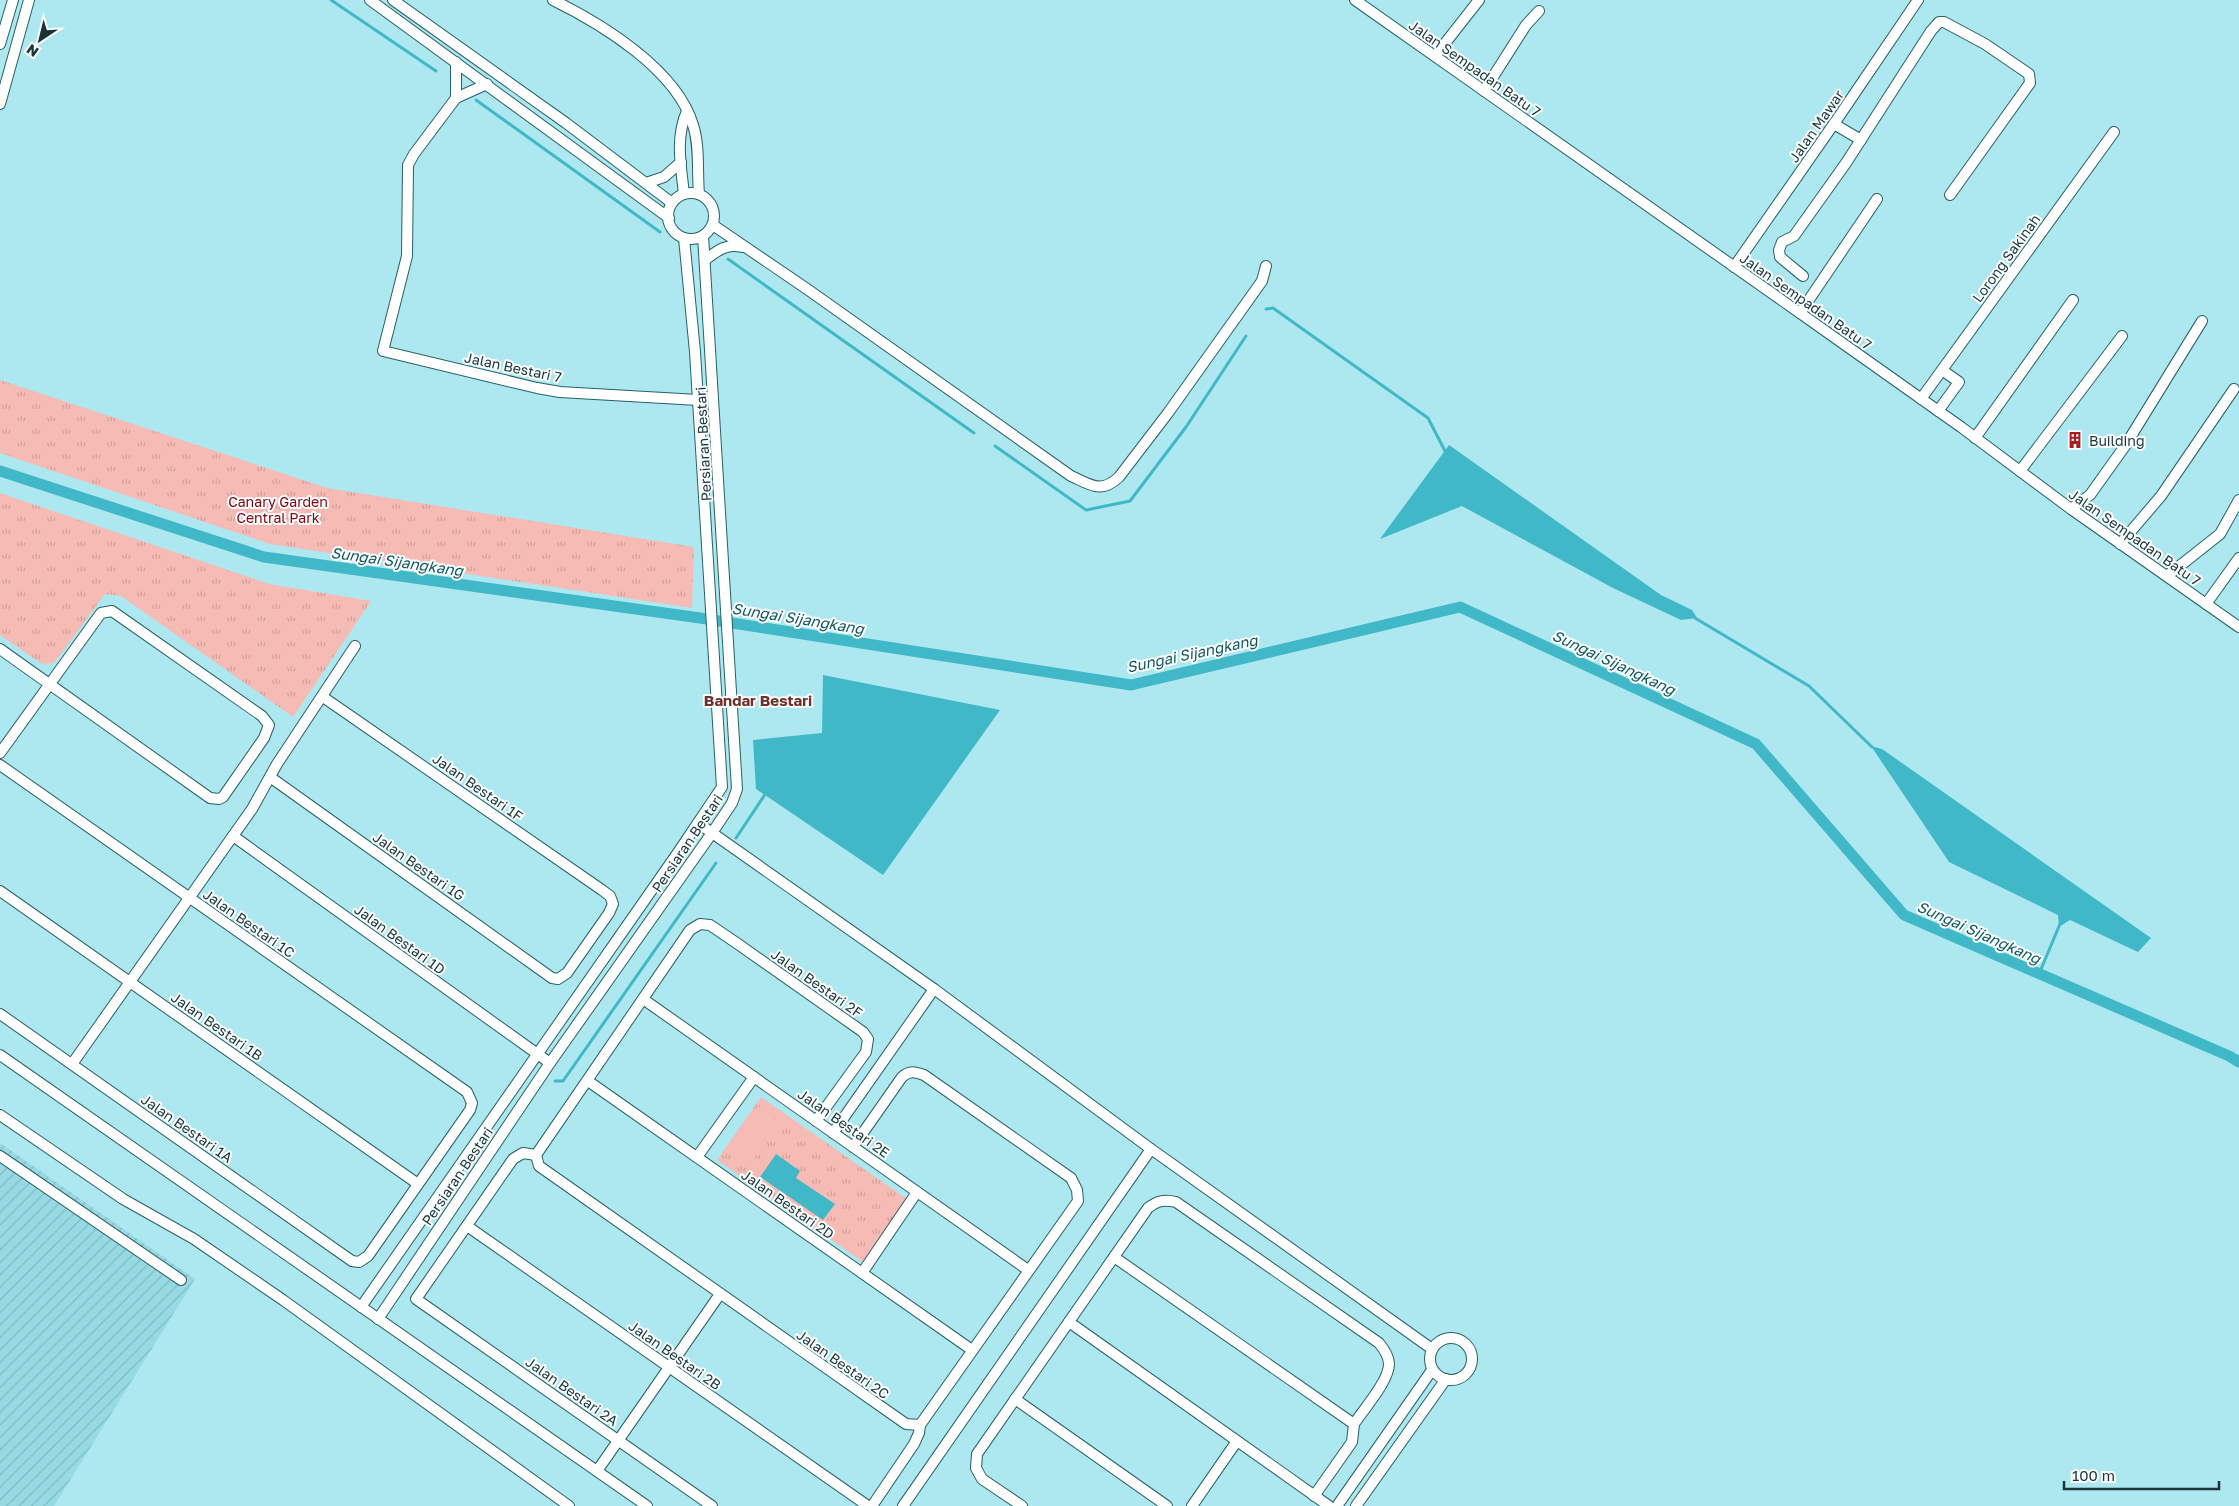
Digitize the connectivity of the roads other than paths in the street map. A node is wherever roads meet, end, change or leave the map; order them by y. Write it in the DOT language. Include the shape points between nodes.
graph roads {
  1 [pos="13,0"];
  2 [pos="29,0"];
  3 [pos="370,0"];
  4 [pos="393,0"];
  5 [pos="553,0"];
  6 [pos="1354,0"];
  7 [pos="1479,0"];
  8 [pos="1918,0"];
  9 [pos="1366,3"];
  10 [pos="1539,11"];
  11 [pos="0,44"];
  12 [pos="1435,56"];
  13 [pos="456,62"];
  14 [pos="487,84"];
  15 [pos="1484,91"];
  16 [pos="456,98"];
  17 [pos="0,104"];
  18 [pos="687,111"];
  19 [pos="1834,124"];
  20 [pos="2114,132"];
  21 [pos="1861,140"];
  22 [pos="681,162"];
  23 [pos="646,183"];
  24 [pos="684,194"];
  25 [pos="699,194"];
  26 [pos="1950,195"];
  27 [pos="1877,199"];
  28 [pos="672,204"];
  29 [pos="669,218"];
  30 [pos="713,225"];
  31 [pos="703,236"];
  32 [pos="684,238"];
  33 [pos="743,247"];
  34 [pos="704,260"];
  35 [pos="1266,266"];
  36 [pos="1734,267"];
  37 [pos="1803,276"];
  38 [pos="2073,300"];
  39 [pos="1800,313"];
  40 [pos="2202,321"];
  41 [pos="2122,336"];
  42 [pos="1942,370"];
  43 [pos="2234,389"];
  44 [pos="1921,399"];
  45 [pos="698,400"];
  46 [pos="1938,411"];
  47 [pos="1975,438"];
  48 [pos="2020,471"];
  49 [pos="2239,500"];
  50 [pos="2071,509"];
  51 [pos="2120,544"];
  52 [pos="2239,558"];
  53 [pos="2167,576"];
  54 [pos="2206,604"];
  55 [pos="2239,627"];
  56 [pos="355,646"];
  57 [pos="0,649"];
  58 [pos="49,684"];
  59 [pos="323,697"];
  60 [pos="0,754"];
  61 [pos="0,765"];
  62 [pos="270,777"];
  63 [pos="698,823"];
  64 [pos="712,833"];
  65 [pos="233,836"];
  66 [pos="0,891"];
  67 [pos="190,898"];
  68 [pos="552,978"];
  69 [pos="129,982"];
  70 [pos="934,989"];
  71 [pos="643,999"];
  72 [pos="0,1014"];
  73 [pos="537,1054"];
  74 [pos="0,1055"];
  75 [pos="550,1063"];
  76 [pos="72,1064"];
  77 [pos="754,1077"];
  78 [pos="588,1081"];
  79 [pos="0,1115"];
  80 [pos="816,1121"];
  81 [pos="833,1133"];
  82 [pos="853,1147"];
  83 [pos="1152,1149"];
  84 [pos="536,1155"];
  85 [pos="0,1156"];
  86 [pos="697,1158"];
  87 [pos="418,1184"];
  88 [pos="917,1192"];
  89 [pos="466,1226"];
  90 [pos="1114,1257"];
  91 [pos="1028,1270"];
  92 [pos="862,1273"];
  93 [pos="181,1280"];
  94 [pos="720,1294"];
  95 [pos="362,1307"];
  96 [pos="378,1318"];
  97 [pos="1069,1322"];
  98 [pos="1432,1349"];
  99 [pos="972,1350"];
  100 [pos="669,1367"];
  101 [pos="1432,1370"];
  102 [pos="1446,1379"];
  103 [pos="1015,1399"];
  104 [pos="1354,1424"];
  105 [pos="920,1425"];
  106 [pos="618,1440"];
  107 [pos="1237,1441"];
  108 [pos="596,1471"];
  109 [pos="1314,1496"];
  110 [pos="569,1506"];
  111 [pos="647,1506"];
  112 [pos="712,1506"];
  113 [pos="868,1506"];
  114 [pos="872,1506"];
  115 [pos="904,1506"];
  116 [pos="1022,1506"];
  117 [pos="1167,1506"];
  118 [pos="1192,1506"];
  119 [pos="1329,1506"];
  120 [pos="1337,1506"];
  121 [pos="1356,1506"];
  1 -- 11 [label="street"];
  2 -- 17 [label="street"];
  3 -- 13 [label="street"];
  4 -- 23 [label="street"];
  5 -- 18 [label="street" via="601,26 626,44 671,85"];
  6 -- 9 [label="street, Jalan Sempadan Batu 7"];
  7 -- 12 [label="street"];
  8 -- 19 [label="street, Jalan Mawar"];
  9 -- 12 [label="street, Jalan Sempadan Batu 7"];
  10 -- 15 [label="street" via="1526,25"];
  12 -- 15 [label="street, Jalan Sempadan Batu 7"];
  13 -- 14 [label="street"];
  13 -- 16 [label="street"];
  14 -- 16 [label="street"];
  14 -- 29 [label="street"];
  15 -- 36 [label="street, Jalan Sempadan Batu 7"];
  16 -- 45 [label="street, Jalan Bestari 7" via="408,165 408,256 384,351 544,390"];
  18 -- 22 [label="street" via="680,130"];
  18 -- 25 [label="street" via="694,127"];
  19 -- 21 [label="street"];
  19 -- 36 [label="street, Jalan Mawar"];
  20 -- 42 [label="street, Lorong Sakinah"];
  21 -- 26 [label="street" via="1939,22 1985,44 2029,74 2030,83"];
  21 -- 37 [label="street" via="1794,236 1782,242 1780,257"];
  22 -- 23 [label="street" via="664,177"];
  22 -- 24 [label="street"];
  23 -- 28 [label="street"];
  24 -- 25 [label="street"];
  24 -- 28 [label="street"];
  25 -- 30 [label="street" via="714,210"];
  27 -- 39 [label="street"];
  28 -- 29 [label="street"];
  29 -- 32 [label="street" via="673,230"];
  30 -- 31 [label="street"];
  30 -- 33 [label="street"];
  31 -- 32 [label="street"];
  31 -- 34 [label="street, Persiaran Bestari"];
  32 -- 45 [label="street, Persiaran Bestari"];
  33 -- 34 [label="street" via="722,247"];
  33 -- 35 [label="street" via="1071,476 1096,488 1112,484 1119,477 1262,281"];
  34 -- 64 [label="street, Persiaran Bestari" via="737,789 732,803"];
  36 -- 39 [label="street, Jalan Sempadan Batu 7"];
  38 -- 47 [label="street"];
  39 -- 44 [label="street, Jalan Sempadan Batu 7"];
  40 -- 50 [label="street" via="2126,446 2090,495"];
  41 -- 48 [label="street"];
  42 -- 44 [label="street, Lorong Sakinah"];
  42 -- 46 [label="street" via="1959,382"];
  43 -- 51 [label="street" via="2161,496"];
  44 -- 46 [label="street, Jalan Sempadan Batu 7"];
  45 -- 63 [label="street, Persiaran Bestari" via="722,786"];
  46 -- 47 [label="street, Jalan Sempadan Batu 7"];
  47 -- 48 [label="street, Jalan Sempadan Batu 7"];
  48 -- 50 [label="street, Jalan Sempadan Batu 7"];
  49 -- 53 [label="street" via="2220,534"];
  50 -- 51 [label="street, Jalan Sempadan Batu 7"];
  51 -- 53 [label="street, Jalan Sempadan Batu 7"];
  52 -- 54 [label="street"];
  53 -- 54 [label="street, Jalan Sempadan Batu 7"];
  54 -- 55 [label="street, Jalan Sempadan Batu 7"];
  56 -- 59 [label="street"];
  57 -- 58 [label="street"];
  58 -- 58 [label="street" via="210,798 218,799 228,790 268,731 269,724 262,716 112,611 101,613"];
  58 -- 60 [label="street"];
  59 -- 62 [label="street"];
  59 -- 68 [label="street, Jalan Bestari 1F" via="610,896 613,904 567,973 558,979"];
  61 -- 67 [label="street, Jalan Bestari 1C"];
  62 -- 65 [label="street"];
  62 -- 68 [label="street, Jalan Bestari 1G"];
  63 -- 64 [label="street"];
  63 -- 73 [label="street, Persiaran Bestari"];
  64 -- 70 [label="street"];
  64 -- 75 [label="street, Persiaran Bestari"];
  65 -- 67 [label="street"];
  65 -- 73 [label="street, Jalan Bestari 1D"];
  66 -- 69 [label="street, Jalan Bestari 1B"];
  67 -- 69 [label="street"];
  67 -- 87 [label="street, Jalan Bestari 1C" via="467,1092 472,1103 470,1110"];
  69 -- 76 [label="street"];
  69 -- 87 [label="street, Jalan Bestari 1B"];
  70 -- 81 [label="street"];
  70 -- 83 [label="street"];
  71 -- 77 [label="street, Jalan Bestari 2E"];
  71 -- 78 [label="street"];
  71 -- 80 [label="street, Jalan Bestari 2F" via="690,930 700,924 710,925 863,1032 868,1039 866,1052"];
  72 -- 76 [label="street, Jalan Bestari 1A"];
  73 -- 75 [label="street, Jalan Bestari 1D"];
  73 -- 95 [label="street, Persiaran Bestari"];
  74 -- 95 [label="street"];
  75 -- 96 [label="street, Persiaran Bestari"];
  76 -- 87 [label="street, Jalan Bestari 1A" via="352,1260 359,1262 368,1256"];
  77 -- 80 [label="street, Jalan Bestari 2E"];
  77 -- 86 [label="street"];
  78 -- 84 [label="street"];
  78 -- 86 [label="street, Jalan Bestari 2D"];
  79 -- 110 [label="street" via="123,1199 194,1239 283,1300"];
  80 -- 81 [label="street, Jalan Bestari 2E"];
  81 -- 82 [label="street, Jalan Bestari 2E"];
  82 -- 88 [label="street, Jalan Bestari 2E"];
  82 -- 91 [label="street" via="902,1077 914,1072 924,1075 1071,1178 1078,1201"];
  83 -- 98 [label="street"];
  83 -- 115 [label="street"];
  84 -- 89 [label="street" via="523,1153 513,1159"];
  84 -- 94 [label="street, Jalan Bestari 2C" via="538,1166"];
  85 -- 93 [label="street"];
  86 -- 92 [label="street, Jalan Bestari 2D"];
  88 -- 91 [label="street, Jalan Bestari 2E"];
  88 -- 92 [label="street"];
  89 -- 100 [label="street, Jalan Bestari 2B"];
  89 -- 106 [label="street, Jalan Bestari 2A" via="416,1299"];
  90 -- 97 [label="street"];
  90 -- 104 [label="street"];
  90 -- 104 [label="street" via="1148,1208 1161,1201 1176,1202 1379,1343 1389,1364 1386,1376"];
  91 -- 99 [label="street"];
  92 -- 99 [label="street, Jalan Bestari 2D"];
  94 -- 100 [label="street"];
  94 -- 105 [label="street, Jalan Bestari 2C" via="906,1424"];
  95 -- 96 [label="street"];
  96 -- 108 [label="street"];
  97 -- 103 [label="street"];
  97 -- 107 [label="street"];
  98 -- 101 [label="street"];
  98 -- 102 [label="street" via="1446,1338 1456,1338 1470,1350 1470,1368 1464,1376"];
  99 -- 105 [label="street"];
  100 -- 106 [label="street"];
  100 -- 113 [label="street, Jalan Bestari 2B"];
  101 -- 102 [label="street"];
  101 -- 120 [label="street"];
  102 -- 121 [label="street"];
  103 -- 116 [label="street" via="977,1454 976,1468 982,1479"];
  103 -- 117 [label="street"];
  104 -- 109 [label="street" via="1352,1442"];
  105 -- 114 [label="street" via="914,1444"];
  106 -- 108 [label="street"];
  106 -- 112 [label="street, Jalan Bestari 2A"];
  107 -- 109 [label="street"];
  107 -- 118 [label="street"];
  108 -- 111 [label="street"];
  109 -- 119 [label="street"];
}
